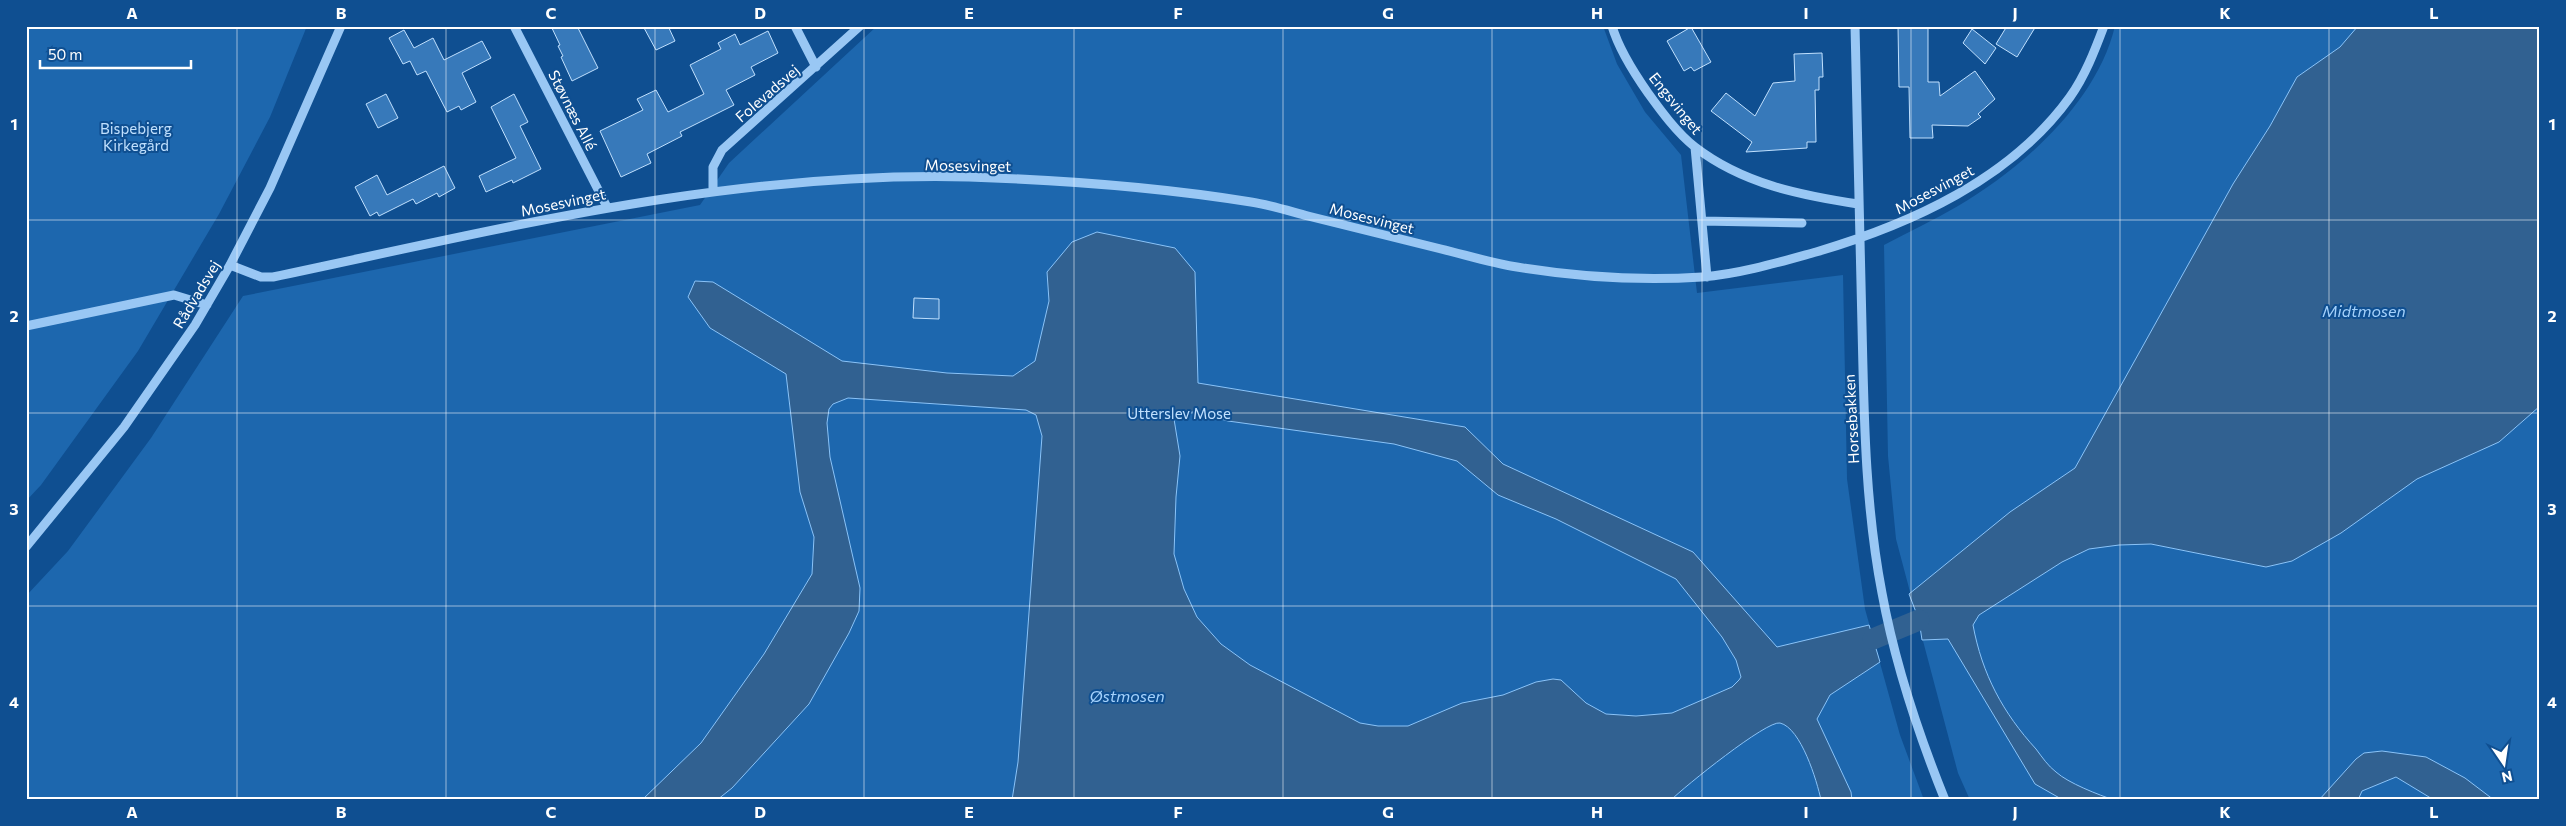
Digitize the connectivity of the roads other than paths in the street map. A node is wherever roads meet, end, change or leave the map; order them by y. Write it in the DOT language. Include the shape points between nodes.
graph roads {
  1 [pos="341,26"];
  2 [pos="514,26"];
  3 [pos="796,26"];
  4 [pos="860,26"];
  5 [pos="1612,26"];
  6 [pos="1855,26"];
  7 [pos="2104,26"];
  8 [pos="816,67"];
  9 [pos="1694,147"];
  10 [pos="713,190"];
  11 [pos="1858,204"];
  12 [pos="607,207"];
  13 [pos="1702,221"];
  14 [pos="1802,223"];
  15 [pos="1858,240"];
  16 [pos="230,265"];
  17 [pos="1707,277"];
  18 [pos="207,305"];
  19 [pos="26,326"];
  20 [pos="26,547"];
  21 [pos="1945,800"];
  1 -- 16 [label="street, Rådvadsvej" via="270,188"];
  2 -- 12 [label="street, Støvnæs Allé"];
  3 -- 8 [label="street"];
  4 -- 8 [label="street, Folevadsvej"];
  5 -- 9 [label="street, Engsvinget" via="1634,73 1660,110"];
  6 -- 11 [label="street, Horsebakken"];
  7 -- 15 [label="street, Mosesvinget" via="2072,95 2036,137 1990,173 1946,201"];
  8 -- 10 [label="street, Folevadsvej" via="722,150 713,167"];
  9 -- 11 [label="street, Engsvinget" via="1765,185 1805,196"];
  9 -- 13 [label="street"];
  10 -- 12 [label="street, Mosesvinget"];
  10 -- 17 [label="street, Mosesvinget" via="857,178 967,177 1104,185 1254,202 1513,267 1588,276"];
  11 -- 15 [label="street, Horsebakken"];
  12 -- 16 [label="street, Mosesvinget" via="274,277 261,277"];
  13 -- 14 [label="street"];
  13 -- 17 [label="street"];
  15 -- 17 [label="street, Mosesvinget" via="1788,260"];
  15 -- 21 [label="street, Horsebakken" via="1865,435 1882,593 1900,670 1923,745"];
  16 -- 18 [label="street, Rådvadsvej"];
  18 -- 19 [label="street" via="174,295"];
  18 -- 20 [label="street, Rådvadsvej" via="124,427"];
}
